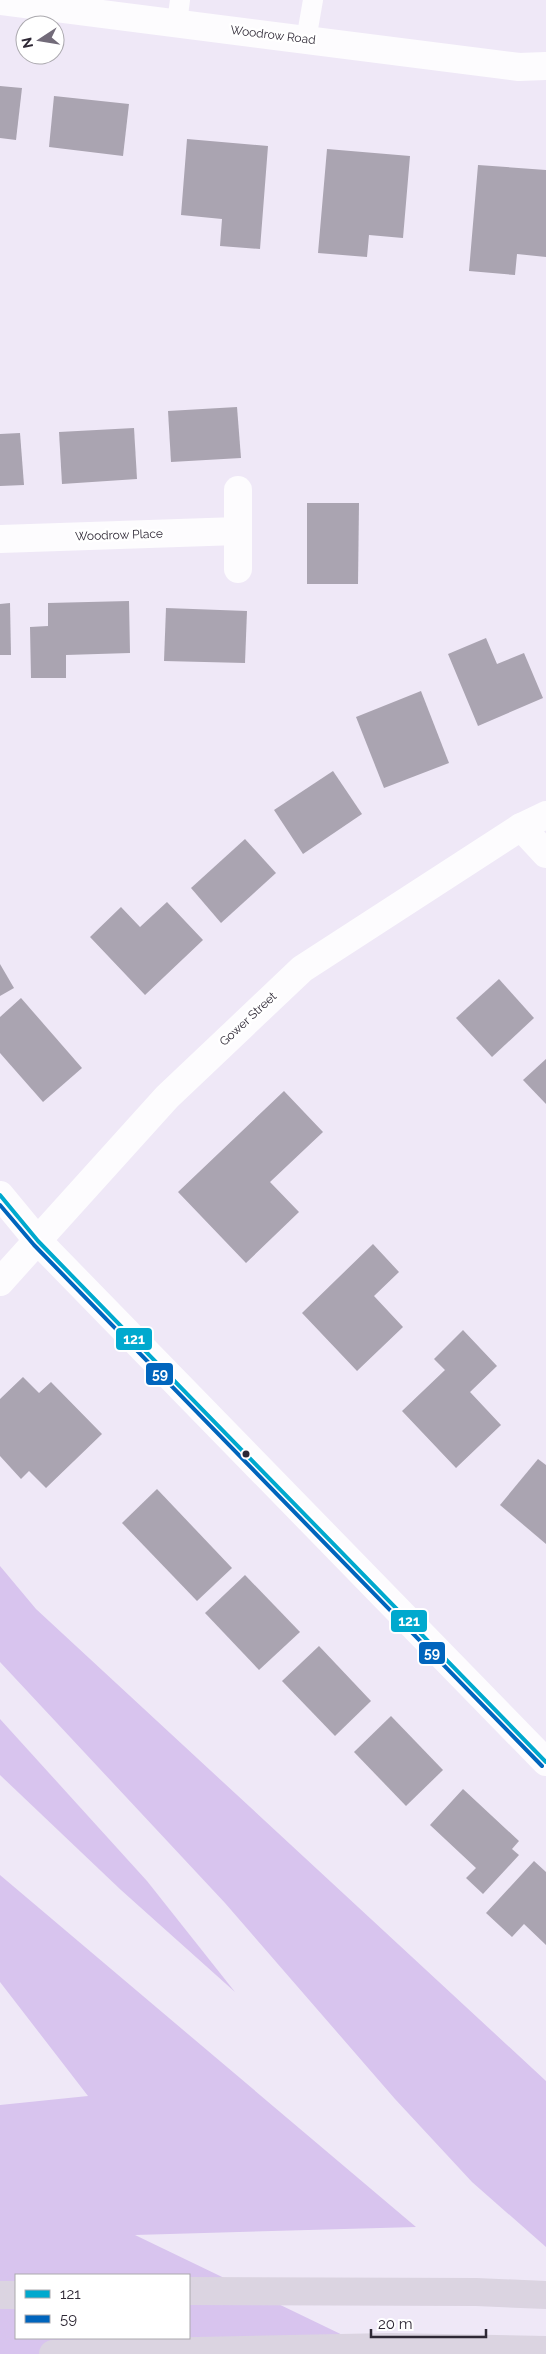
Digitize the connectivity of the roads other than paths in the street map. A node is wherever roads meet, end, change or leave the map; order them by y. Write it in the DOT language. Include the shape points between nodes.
graph roads {
  1 [pos="312,0"];
  2 [pos="0,1"];
  3 [pos="179,12"];
  4 [pos="306,40"];
  5 [pos="546,66"];
  6 [pos="238,490"];
  7 [pos="238,531"];
  8 [pos="0,539"];
  9 [pos="238,569"];
  10 [pos="546,815"];
  11 [pos="521,827"];
  12 [pos="546,854"];
  13 [pos="0,1195"];
  14 [pos="38,1241"];
  15 [pos="0,1282"];
  16 [pos="546,1762"];
  17 [pos="190,2291"];
  18 [pos="0,2295"];
  19 [pos="15,2295"];
  20 [pos="546,2295"];
  21 [pos="543,2350"];
  22 [pos="53,2354"];
  1 -- 4 [label="lane"];
  2 -- 3 [label="street, Woodrow Road"];
  3 -- 4 [label="street, Woodrow Road"];
  4 -- 5 [label="street, Woodrow Road" via="519,68"];
  6 -- 7 [label="street"];
  7 -- 8 [label="street, Woodrow Place"];
  7 -- 9 [label="street"];
  10 -- 11 [label="street, Gower Street"];
  11 -- 12 [label="street"];
  11 -- 14 [label="street, Gower Street" via="302,969 167,1097"];
  13 -- 14 [label="street"];
  14 -- 15 [label="street, Gower Street"];
  14 -- 16 [label="street"];
  17 -- 20 [label="highway"];
  18 -- 19 [label="highway"];
  21 -- 22 [label="highway" via="389,2347"];
}
